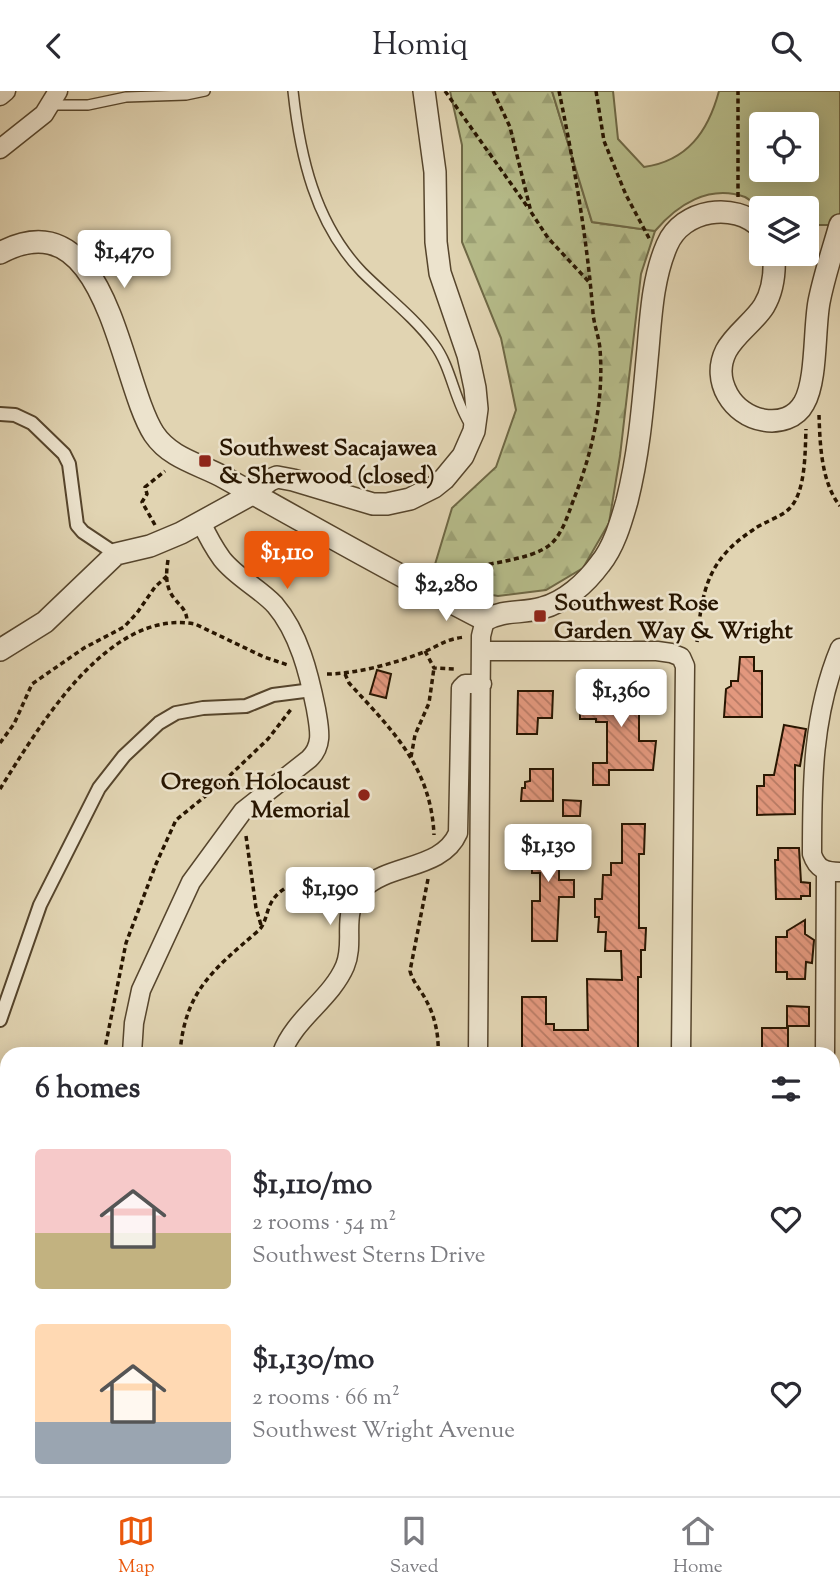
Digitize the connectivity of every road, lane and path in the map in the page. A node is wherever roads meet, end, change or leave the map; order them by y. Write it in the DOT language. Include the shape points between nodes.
graph roads {
  1 [pos="6,91"];
  2 [pos="205,91"];
  3 [pos="293,91"];
  4 [pos="424,91"];
  5 [pos="444,91"];
  6 [pos="493,91"];
  7 [pos="559,91"];
  8 [pos="596,91"];
  9 [pos="738,91"];
  10 [pos="0,96"];
  11 [pos="55,98"];
  12 [pos="0,149"];
  13 [pos="531,212"];
  14 [pos="739,214"];
  15 [pos="749,219"];
  16 [pos="840,225"];
  17 [pos="0,253"];
  18 [pos="664,253"];
  19 [pos="774,266"];
  20 [pos="592,284"];
  21 [pos="809,386"];
  22 [pos="0,414"];
  23 [pos="808,419"];
  24 [pos="474,431"];
  25 [pos="170,467"];
  26 [pos="251,494"];
  27 [pos="840,506"];
  28 [pos="201,522"];
  29 [pos="158,531"];
  30 [pos="170,553"];
  31 [pos="116,554"];
  32 [pos="167,576"];
  33 [pos="428,589"];
  34 [pos="485,620"];
  35 [pos="187,622"];
  36 [pos="465,637"];
  37 [pos="697,642"];
  38 [pos="840,648"];
  39 [pos="0,650"];
  40 [pos="425,651"];
  41 [pos="482,651"];
  42 [pos="294,666"];
  43 [pos="434,668"];
  44 [pos="465,669"];
  45 [pos="327,674"];
  46 [pos="345,674"];
  47 [pos="482,684"];
  48 [pos="305,691"];
  49 [pos="0,743"];
  50 [pos="411,758"];
  51 [pos="0,789"];
  52 [pos="243,811"];
  53 [pos="434,840"];
  54 [pos="429,870"];
  55 [pos="833,872"];
  56 [pos="364,888"];
  57 [pos="262,927"];
  58 [pos="0,1020"];
  59 [pos="105,1047"];
  60 [pos="132,1047"];
  61 [pos="180,1047"];
  62 [pos="285,1047"];
  63 [pos="437,1047"];
  64 [pos="478,1047"];
  65 [pos="681,1047"];
  66 [pos="825,1047"];
  1 -- 10 [label="street"];
  2 -- 11 [label="lane" via="88,105"];
  3 -- 24 [label="lane" via="305,164 328,225 360,270 437,347 463,415"];
  4 -- 24 [label="street" via="435,171 440,273 468,355 477,409"];
  5 -- 13 [label="path"];
  6 -- 13 [label="path" via="510,127"];
  7 -- 20 [label="path"];
  8 -- 18 [label="path" via="604,141 617,173 653,245"];
  9 -- 14 [label="path"];
  11 -- 12 [label="street" via="30,126"];
  13 -- 20 [label="path" via="548,238"];
  14 -- 15 [label="street"];
  14 -- 18 [label="street" via="716,211 699,216 678,229"];
  16 -- 21 [label="street" via="819,303"];
  17 -- 26 [label="street" via="37,243 70,254 101,291 154,434 178,457"];
  18 -- 34 [label="street" via="651,317 638,457 614,539 601,563 569,596 542,608 499,613"];
  19 -- 21 [label="street" via="765,305 726,351 722,369 725,391 729,400 753,418 783,421 805,401"];
  20 -- 33 [label="path" via="600,349 594,436 559,534 540,551 438,575"];
  21 -- 27 [label="path" via="818,401 829,491"];
  22 -- 31 [label="street" via="32,423 64,454 77,525"];
  23 -- 37 [label="path" via="805,465 796,498 789,510 749,532 721,558 703,593"];
  24 -- 26 [label="street" via="463,457 444,479 400,502 373,504 277,477"];
  25 -- 29 [label="path" via="145,487 142,502"];
  26 -- 28 [label="street"];
  26 -- 33 [label="street"];
  28 -- 31 [label="street" via="163,541"];
  28 -- 48 [label="street" via="223,561 275,605 289,624 307,669"];
  30 -- 32 [label="path"];
  31 -- 39 [label="street" via="45,622"];
  32 -- 35 [label="path"];
  32 -- 49 [label="path" via="124,627 83,648 32,684"];
  33 -- 34 [label="street"];
  34 -- 41 [label="street"];
  35 -- 42 [label="path"];
  35 -- 51 [label="path" via="150,627 93,662 50,714"];
  36 -- 40 [label="path" via="445,640"];
  38 -- 55 [label="street" via="820,713 811,787 812,854 815,863"];
  40 -- 43 [label="path"];
  40 -- 46 [label="path"];
  41 -- 47 [label="street"];
  41 -- 65 [label="street" via="657,651 681,657 685,666"];
  43 -- 44 [label="path"];
  43 -- 50 [label="path" via="429,702"];
  45 -- 46 [label="path"];
  46 -- 50 [label="path"];
  47 -- 56 [label="street" via="461,688 456,839 432,858"];
  47 -- 64 [label="street"];
  48 -- 52 [label="street" via="320,734 316,753"];
  48 -- 58 [label="street" via="272,695 246,706 176,713 124,756 99,788 40,905"];
  48 -- 59 [label="path" via="268,739 176,820 126,943"];
  50 -- 53 [label="path" via="431,800"];
  52 -- 57 [label="path"];
  52 -- 60 [label="street" via="191,882 154,959 141,990"];
  54 -- 63 [label="path" via="411,971 428,1002"];
  55 -- 66 [label="street"];
  56 -- 57 [label="path" via="321,878 284,888 269,905"];
  56 -- 62 [label="street" via="350,907 345,966"];
  57 -- 61 [label="path" via="217,966 194,998"];
}
